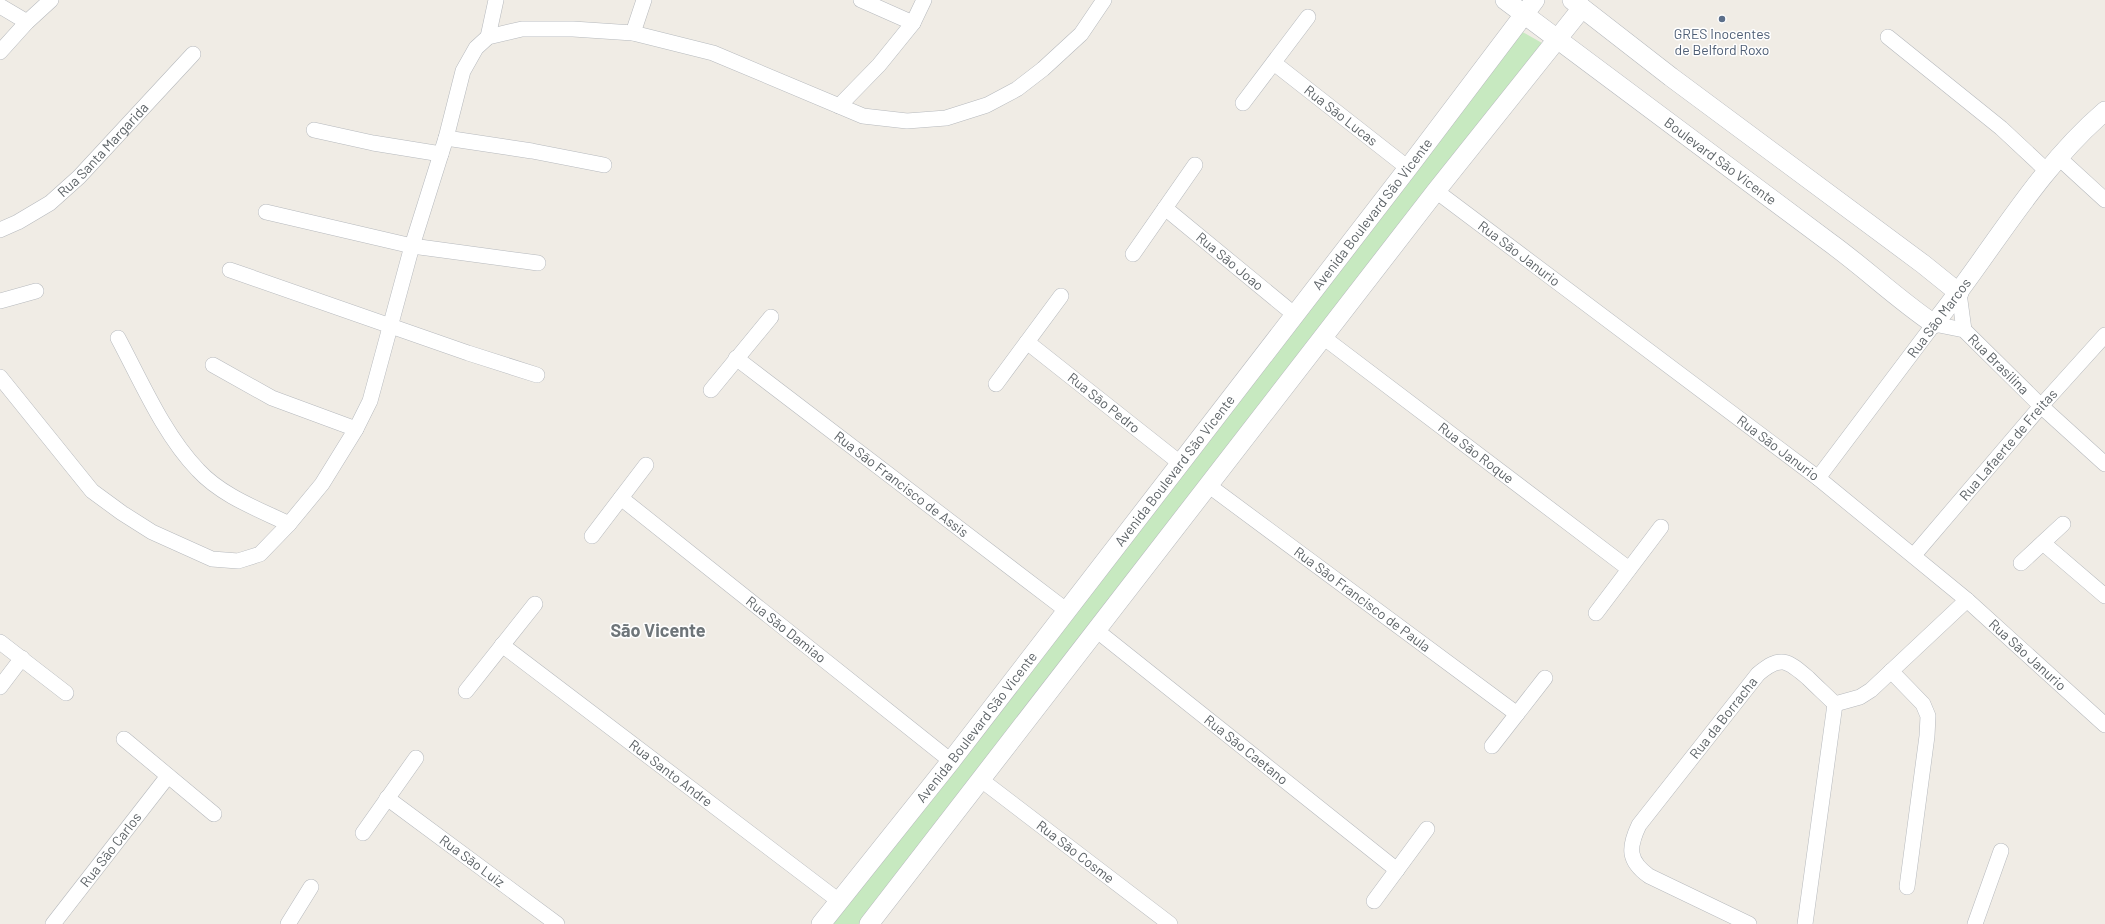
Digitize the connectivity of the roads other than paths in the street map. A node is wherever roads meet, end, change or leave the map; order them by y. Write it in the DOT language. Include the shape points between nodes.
graph roads {
  1 [pos="51,0"];
  2 [pos="496,0"];
  3 [pos="644,0"];
  4 [pos="861,0"];
  5 [pos="924,0"];
  6 [pos="1104,0"];
  7 [pos="1505,0"];
  8 [pos="1577,4"];
  9 [pos="0,6"];
  10 [pos="1529,7"];
  11 [pos="1308,17"];
  12 [pos="27,22"];
  13 [pos="913,23"];
  14 [pos="633,33"];
  15 [pos="1888,36"];
  16 [pos="488,37"];
  17 [pos="1556,38"];
  18 [pos="0,52"];
  19 [pos="193,54"];
  20 [pos="1274,62"];
  21 [pos="1243,103"];
  22 [pos="839,106"];
  23 [pos="2105,111"];
  24 [pos="314,130"];
  25 [pos="446,138"];
  26 [pos="441,154"];
  27 [pos="2052,164"];
  28 [pos="604,165"];
  29 [pos="1195,165"];
  30 [pos="1408,168"];
  31 [pos="1436,191"];
  32 [pos="2105,200"];
  33 [pos="1165,208"];
  34 [pos="266,212"];
  35 [pos="0,230"];
  36 [pos="412,246"];
  37 [pos="1133,254"];
  38 [pos="538,263"];
  39 [pos="230,270"];
  40 [pos="36,291"];
  41 [pos="1958,293"];
  42 [pos="1061,296"];
  43 [pos="0,301"];
  44 [pos="1295,315"];
  45 [pos="771,317"];
  46 [pos="1934,324"];
  47 [pos="391,325"];
  48 [pos="1964,330"];
  49 [pos="2105,335"];
  50 [pos="1323,337"];
  51 [pos="118,338"];
  52 [pos="1027,342"];
  53 [pos="736,358"];
  54 [pos="213,365"];
  55 [pos="537,375"];
  56 [pos="0,377"];
  57 [pos="996,384"];
  58 [pos="711,390"];
  59 [pos="2041,406"];
  60 [pos="356,429"];
  61 [pos="1180,463"];
  62 [pos="2105,464"];
  63 [pos="646,465"];
  64 [pos="1818,478"];
  65 [pos="1208,485"];
  66 [pos="621,498"];
  67 [pos="289,524"];
  68 [pos="2063,524"];
  69 [pos="1661,527"];
  70 [pos="592,536"];
  71 [pos="2043,543"];
  72 [pos="1914,555"];
  73 [pos="2022,563"];
  74 [pos="1629,569"];
  75 [pos="2105,596"];
  76 [pos="1967,600"];
  77 [pos="535,604"];
  78 [pos="1066,610"];
  79 [pos="1596,613"];
  80 [pos="1096,630"];
  81 [pos="0,642"];
  82 [pos="502,645"];
  83 [pos="22,658"];
  84 [pos="1891,671"];
  85 [pos="1545,678"];
  86 [pos="0,687"];
  87 [pos="466,691"];
  88 [pos="66,693"];
  89 [pos="1835,704"];
  90 [pos="1516,714"];
  91 [pos="2105,725"];
  92 [pos="124,739"];
  93 [pos="1492,746"];
  94 [pos="416,758"];
  95 [pos="950,761"];
  96 [pos="168,776"];
  97 [pos="980,779"];
  98 [pos="387,798"];
  99 [pos="214,814"];
  100 [pos="1428,829"];
  101 [pos="363,833"];
  102 [pos="2001,851"];
  103 [pos="1397,870"];
  104 [pos="311,887"];
  105 [pos="1907,887"];
  106 [pos="839,901"];
  107 [pos="1374,901"];
  108 [pos="53,924"];
  109 [pos="288,924"];
  110 [pos="557,924"];
  111 [pos="822,924"];
  112 [pos="869,924"];
  113 [pos="1170,924"];
  114 [pos="1749,924"];
  115 [pos="1805,924"];
  116 [pos="1975,924"];
  1 -- 12 [label="street"];
  2 -- 16 [label="street"];
  3 -- 14 [label="street"];
  4 -- 13 [label="street"];
  5 -- 13 [label="street"];
  6 -- 22 [label="street" via="1081,34 1044,69 987,105 946,118 907,121 863,116"];
  7 -- 10 [label="street, Boulevard São Vicente"];
  8 -- 17 [label="street"];
  8 -- 41 [label="street"];
  9 -- 12 [label="street"];
  10 -- 17 [label="street, Boulevard São Vicente"];
  10 -- 30 [label="street, Avenida Boulevard São Vicente"];
  11 -- 20 [label="street"];
  12 -- 18 [label="street"];
  13 -- 22 [label="street" via="880,65"];
  14 -- 16 [label="street" via="522,29"];
  14 -- 22 [label="street" via="713,53"];
  15 -- 27 [label="street" via="2001,128"];
  16 -- 25 [label="street" via="476,48 463,71"];
  17 -- 31 [label="street"];
  17 -- 46 [label="street, Boulevard São Vicente" via="1840,250"];
  19 -- 35 [label="street, Rua Santa Margarida" via="79,177 50,203"];
  20 -- 21 [label="street"];
  20 -- 30 [label="street, Rua Sāo Lucas"];
  23 -- 27 [label="street, Rua Sāo Marcos"];
  24 -- 26 [label="street"];
  25 -- 26 [label="street"];
  25 -- 28 [label="street"];
  26 -- 36 [label="street"];
  27 -- 32 [label="street"];
  27 -- 41 [label="street, Rua Sāo Marcos"];
  29 -- 33 [label="street"];
  30 -- 44 [label="street, Avenida Boulevard São Vicente"];
  31 -- 50 [label="street"];
  31 -- 64 [label="street, Rua Sāo Janurio"];
  33 -- 37 [label="street"];
  33 -- 44 [label="street, Rua Sāo Joao"];
  34 -- 36 [label="street"];
  36 -- 38 [label="street"];
  36 -- 47 [label="street"];
  39 -- 47 [label="street"];
  40 -- 43 [label="street"];
  41 -- 46 [label="street, Rua Sāo Marcos"];
  41 -- 48 [label="street, Rua Brasilina"];
  42 -- 52 [label="street"];
  44 -- 61 [label="street, Avenida Boulevard São Vicente"];
  45 -- 53 [label="street"];
  46 -- 48 [label="street, Rua Brasilina"];
  46 -- 64 [label="street, Rua Sāo Marcos"];
  47 -- 55 [label="street"];
  47 -- 60 [label="street" via="370,401"];
  48 -- 59 [label="street, Rua Brasilina"];
  49 -- 59 [label="street, Rua Lafaerte de Freitas"];
  50 -- 65 [label="street"];
  50 -- 74 [label="street, Rua Sāo Roque"];
  51 -- 67 [label="street" via="172,438 198,471 228,494"];
  52 -- 57 [label="street"];
  52 -- 61 [label="street, Rua Sāo Pedro"];
  53 -- 58 [label="street"];
  53 -- 78 [label="street, Rua Sāo Francisco de Assis"];
  54 -- 60 [label="street" via="272,398"];
  56 -- 67 [label="street" via="92,491 152,532 212,559 238,560 260,554"];
  59 -- 62 [label="street, Rua Brasilina"];
  59 -- 72 [label="street, Rua Lafaerte de Freitas"];
  60 -- 67 [label="street" via="322,484"];
  61 -- 78 [label="street, Avenida Boulevard São Vicente"];
  63 -- 66 [label="street"];
  64 -- 72 [label="street, Rua Sāo Janurio"];
  65 -- 80 [label="street"];
  65 -- 90 [label="street, Rua Sāo Francisco de Paula"];
  66 -- 70 [label="street"];
  66 -- 95 [label="street, Rua Sāo Damiao"];
  68 -- 71 [label="street"];
  69 -- 74 [label="street"];
  71 -- 73 [label="street"];
  71 -- 75 [label="street"];
  72 -- 76 [label="street, Rua Sāo Janurio"];
  74 -- 79 [label="street"];
  76 -- 84 [label="street"];
  76 -- 91 [label="street, Rua Sāo Janurio"];
  77 -- 82 [label="street"];
  78 -- 95 [label="street, Avenida Boulevard São Vicente"];
  80 -- 97 [label="street"];
  80 -- 103 [label="street, Rua Sāo Caetano"];
  81 -- 83 [label="street"];
  82 -- 87 [label="street"];
  82 -- 106 [label="street, Rua Santo Andre"];
  83 -- 86 [label="street"];
  83 -- 88 [label="street"];
  84 -- 89 [label="street" via="1860,698"];
  84 -- 105 [label="street" via="1923,704 1928,716"];
  85 -- 90 [label="street"];
  89 -- 114 [label="street, Rua da Borracha" via="1792,664 1781,662 1770,665 1758,674 1648,813 1632,840 1631,854 1637,867 1649,876"];
  89 -- 115 [label="street"];
  90 -- 93 [label="street"];
  92 -- 96 [label="street"];
  94 -- 98 [label="street"];
  95 -- 106 [label="street, Avenida Boulevard São Vicente"];
  96 -- 99 [label="street"];
  96 -- 108 [label="street, Rua São Carlos"];
  97 -- 112 [label="street"];
  97 -- 113 [label="street, Rua Sāo Cosme"];
  98 -- 101 [label="street"];
  98 -- 110 [label="street, Rua Sāo Luiz"];
  100 -- 103 [label="street"];
  102 -- 116 [label="street"];
  103 -- 107 [label="street"];
  104 -- 109 [label="street"];
  106 -- 111 [label="street, Avenida Boulevard São Vicente"];
}
